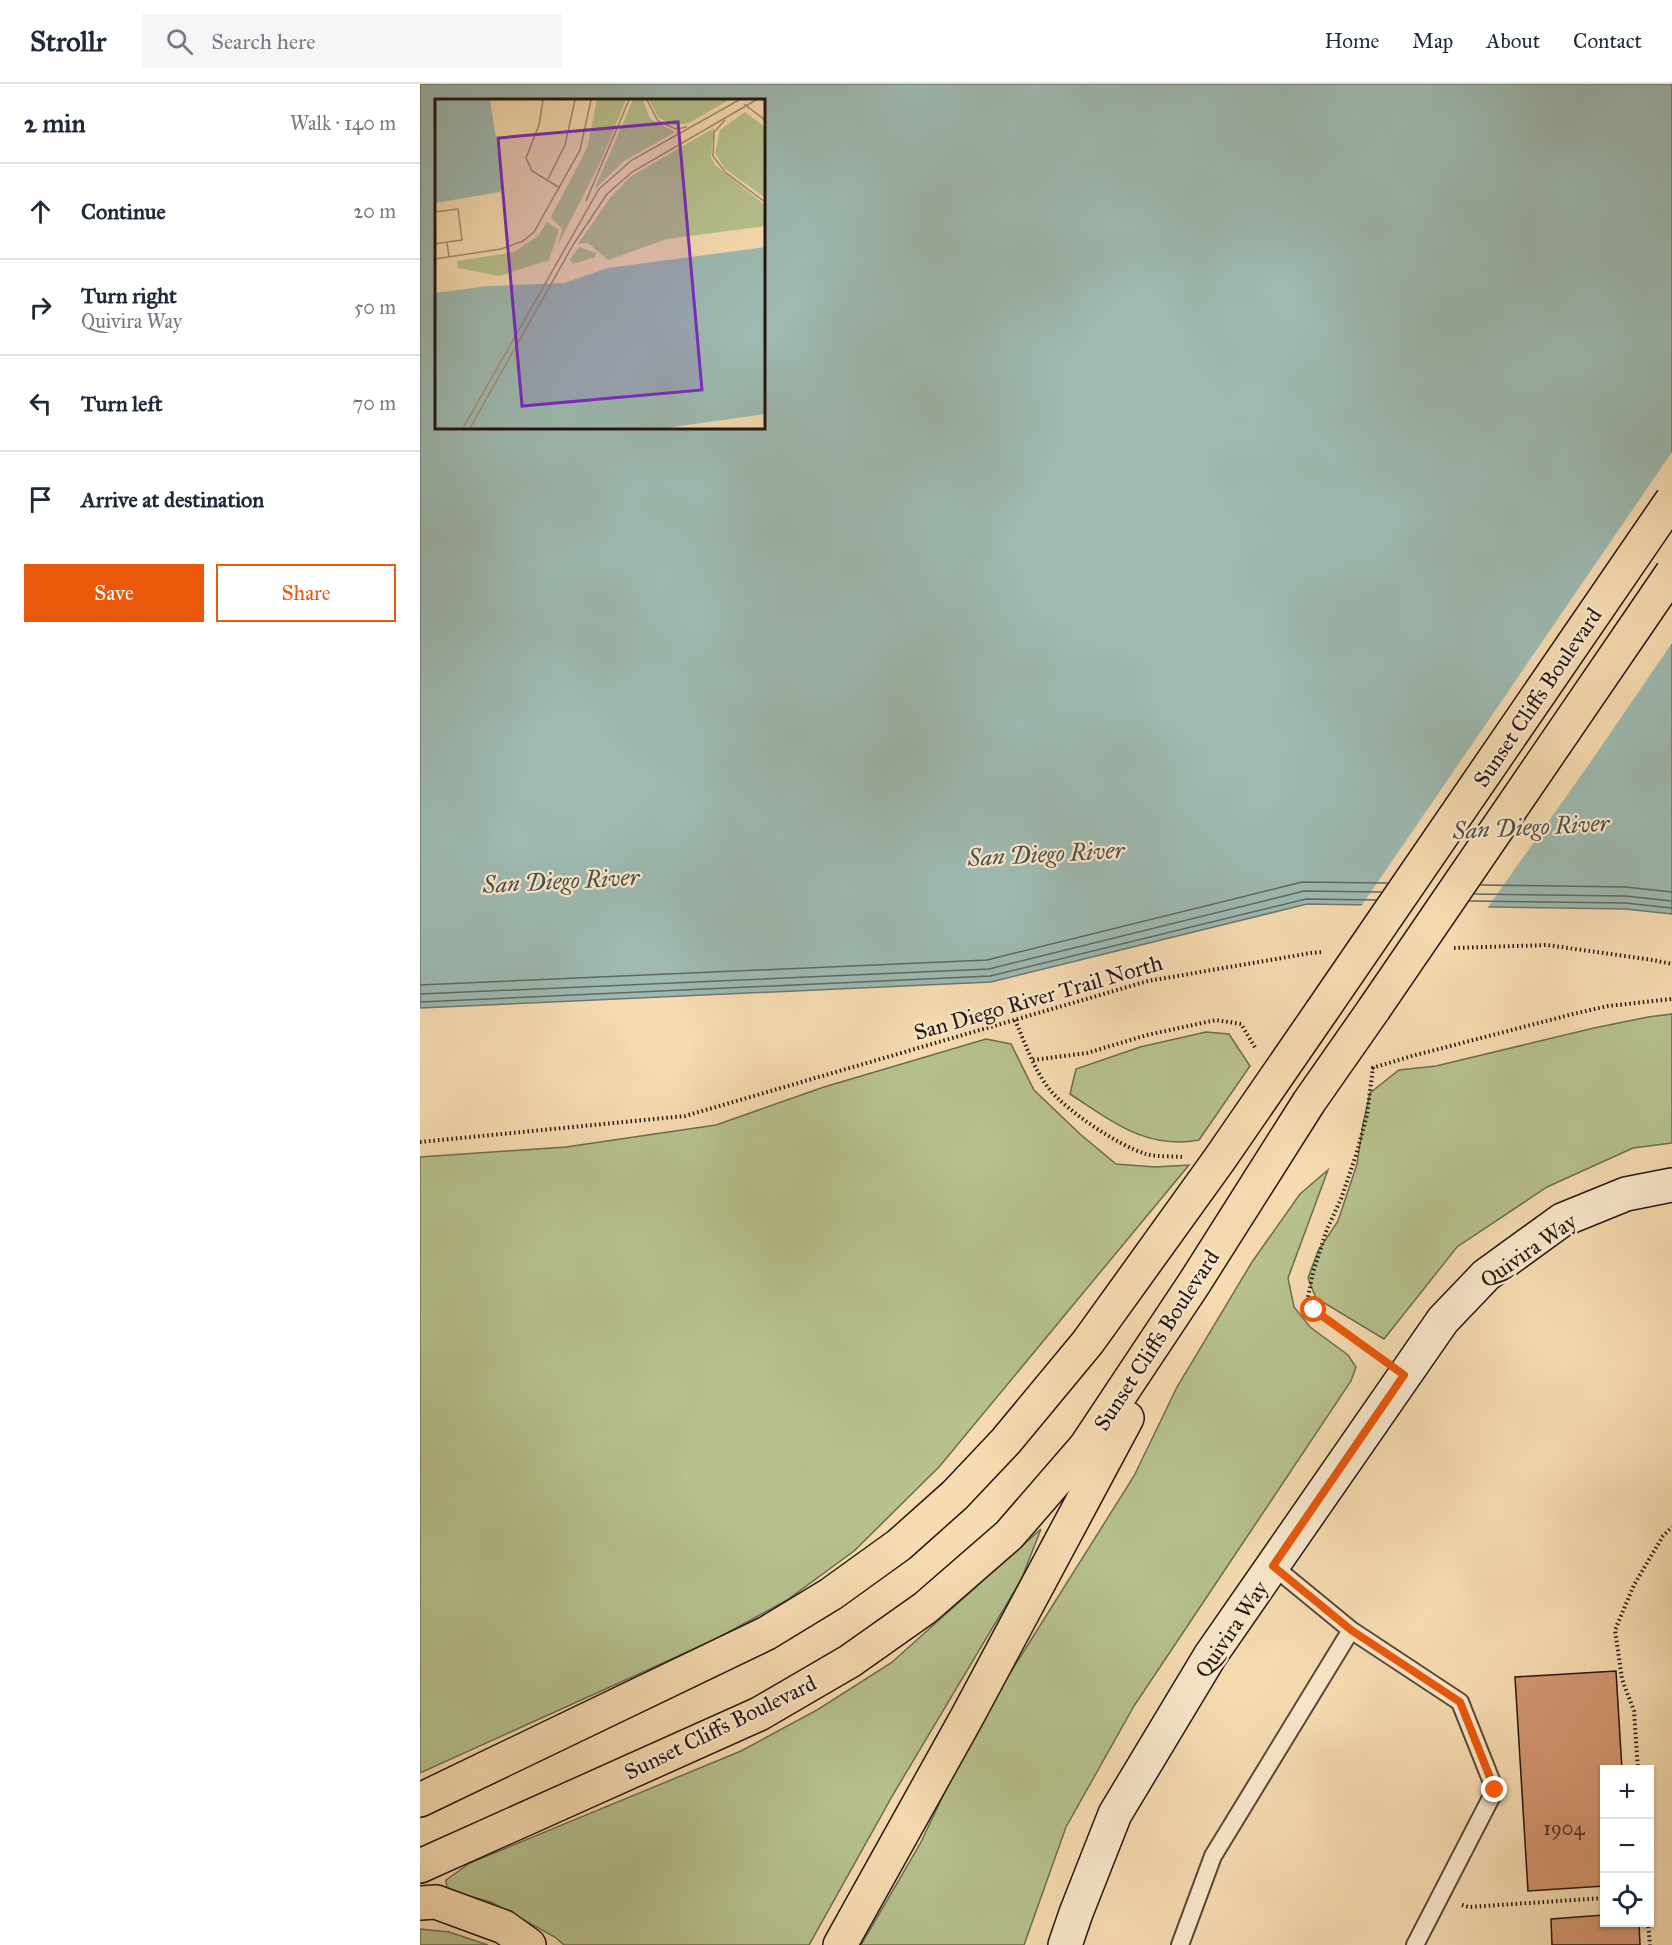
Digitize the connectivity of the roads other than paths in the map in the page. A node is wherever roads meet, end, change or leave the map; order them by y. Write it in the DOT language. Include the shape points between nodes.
graph roads {
  1 [pos="1672,500"];
  2 [pos="1672,573"];
  3 [pos="1672,1185"];
  4 [pos="1195,1282"];
  5 [pos="1273,1566"];
  6 [pos="1351,1630"];
  7 [pos="420,1800"];
  8 [pos="420,1866"];
  9 [pos="420,1903"];
  10 [pos="529,1945"];
  11 [pos="840,1945"];
  12 [pos="1065,1945"];
  13 [pos="1180,1945"];
  14 [pos="1416,1945"];
  1 -- 7 [label="main road, Sunset Cliffs Boulevard, bridge" via="1284,1068 1088,1342 1006,1441 955,1495 899,1545 831,1594 766,1633"];
  2 -- 4 [label="main road, Sunset Cliffs Boulevard, bridge" via="1310,1102"];
  3 -- 5 [label="street, Quivira Way" via="1626,1194 1562,1220 1485,1275 1443,1320"];
  4 -- 8 [label="main road, Sunset Cliffs Boulevard" via="1086,1446 1009,1535 925,1608 850,1661 759,1714"];
  4 -- 11 [label="main road" via="967,1717"];
  5 -- 6 [label="lane"];
  5 -- 12 [label="street, Quivira Way" via="1210,1656 1115,1814"];
  6 -- 13 [label="lane" via="1213,1856"];
  6 -- 14 [label="lane" via="1460,1702 1495,1790"];
  9 -- 10 [label="main road" via="436,1902 504,1927"];
}
